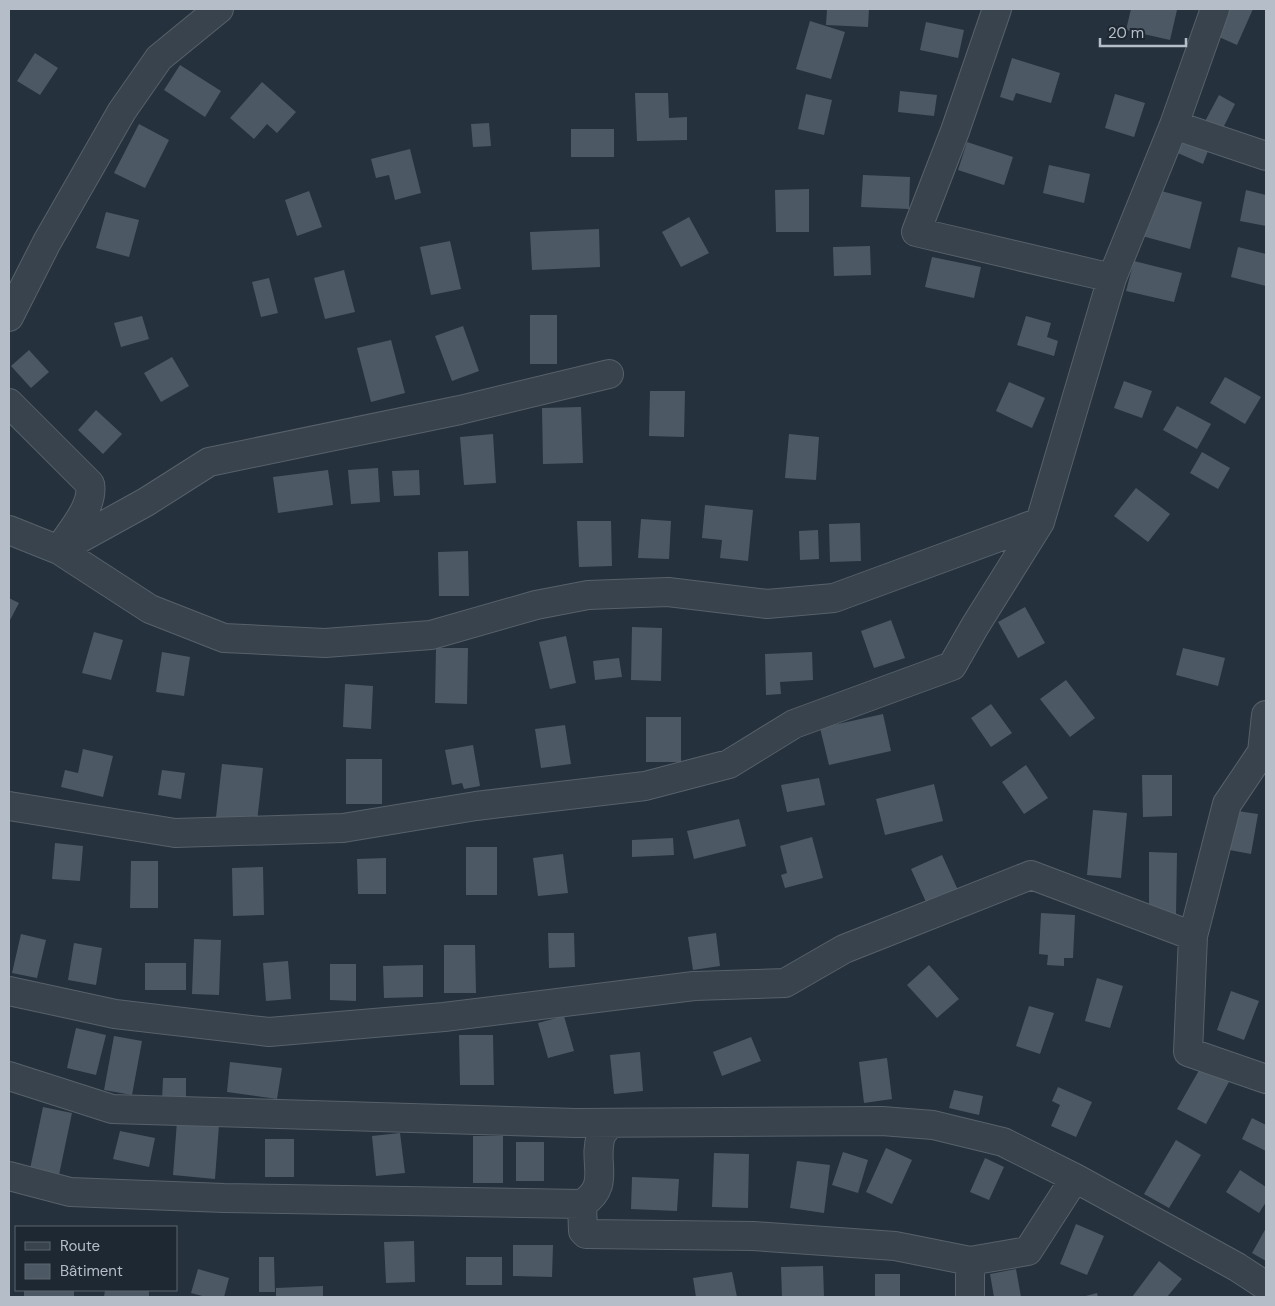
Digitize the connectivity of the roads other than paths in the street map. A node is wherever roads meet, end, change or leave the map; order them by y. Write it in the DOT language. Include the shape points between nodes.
graph roads {
  1 [pos="219,9"];
  2 [pos="997,9"];
  3 [pos="1215,9"];
  4 [pos="1174,125"];
  5 [pos="1266,156"];
  6 [pos="1112,278"];
  7 [pos="9,317"];
  8 [pos="609,374"];
  9 [pos="9,403"];
  10 [pos="1040,522"];
  11 [pos="9,530"];
  12 [pos="59,550"];
  13 [pos="1266,715"];
  14 [pos="9,806"];
  15 [pos="1192,936"];
  16 [pos="9,991"];
  17 [pos="9,1076"];
  18 [pos="1266,1079"];
  19 [pos="610,1123"];
  20 [pos="9,1176"];
  21 [pos="1075,1178"];
  22 [pos="582,1204"];
  23 [pos="970,1261"];
  24 [pos="1266,1286"];
  25 [pos="970,1297"];
  1 -- 7 [label="street" via="159,58 122,110 47,242"];
  2 -- 6 [label="street" via="916,232"];
  3 -- 4 [label="street"];
  4 -- 5 [label="street"];
  4 -- 6 [label="street"];
  6 -- 10 [label="street"];
  8 -- 12 [label="street" via="460,410 210,462"];
  9 -- 12 [label="street" via="90,484 91,494 84,510"];
  10 -- 12 [label="street" via="834,598 767,604 668,592 588,595 536,604 431,635 325,644 224,638 150,609"];
  10 -- 14 [label="street" via="952,666 794,724 729,764 645,786 476,806 343,828 175,833"];
  11 -- 12 [label="street"];
  13 -- 15 [label="street" via="1262,752 1227,804"];
  15 -- 16 [label="street" via="1031,874 844,949 785,983 694,986 444,1017 269,1032 115,1014"];
  15 -- 18 [label="street" via="1188,1052"];
  17 -- 19 [label="street" via="112,1109"];
  19 -- 21 [label="street" via="882,1121 933,1125 1003,1142"];
  19 -- 22 [label="street" via="601,1136 598,1188"];
  20 -- 22 [label="street" via="70,1192"];
  21 -- 23 [label="street" via="1028,1251"];
  21 -- 24 [label="street"];
  22 -- 23 [label="street" via="586,1234 753,1236 895,1246"];
  23 -- 25 [label="street"];
}
